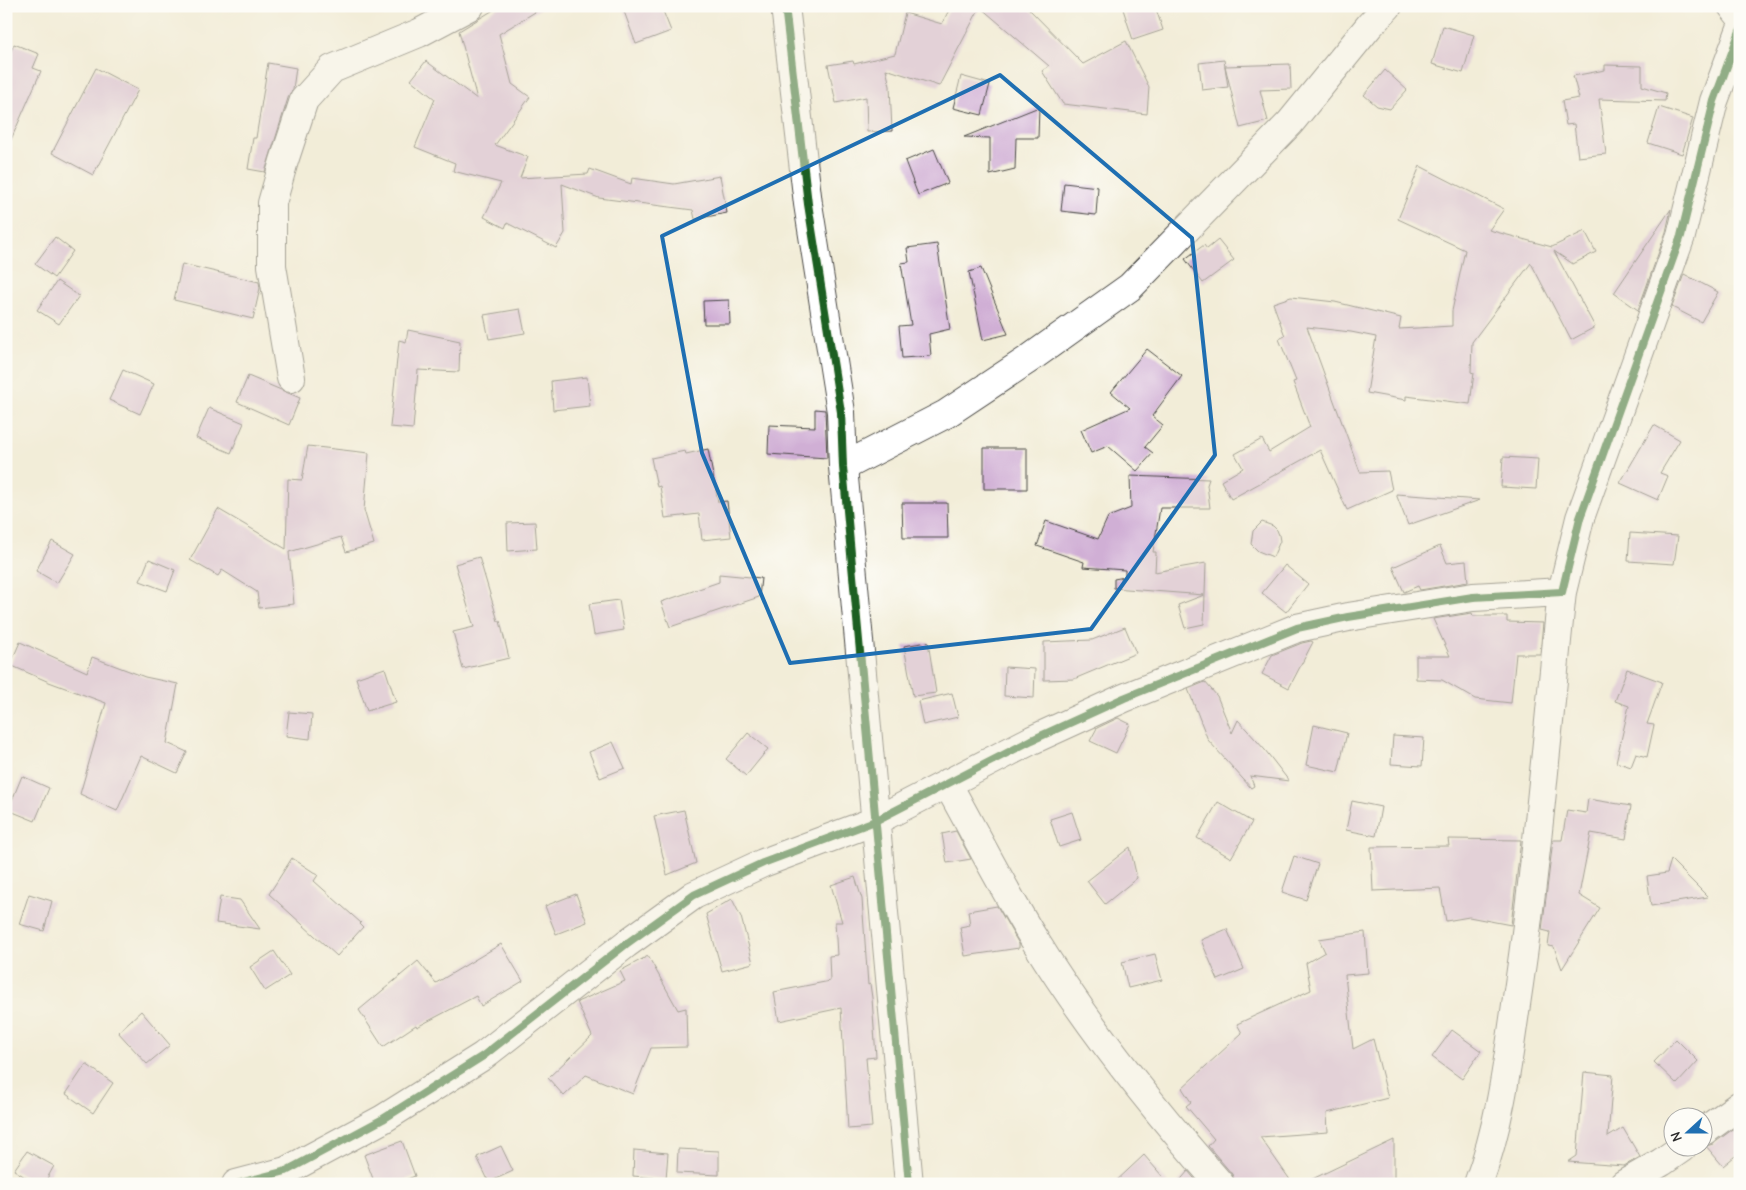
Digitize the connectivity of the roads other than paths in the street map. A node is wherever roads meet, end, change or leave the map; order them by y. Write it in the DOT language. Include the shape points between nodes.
graph roads {
  1 [pos="470,6"];
  2 [pos="785,6"];
  3 [pos="1388,6"];
  4 [pos="1732,6"];
  5 [pos="1740,16"];
  6 [pos="1740,31"];
  7 [pos="292,378"];
  8 [pos="843,467"];
  9 [pos="1562,592"];
  10 [pos="948,783"];
  11 [pos="876,821"];
  12 [pos="1740,1105"];
  13 [pos="1714,1124"];
  14 [pos="1668,1158"];
  15 [pos="236,1184"];
  16 [pos="909,1184"];
  17 [pos="1220,1184"];
  18 [pos="1478,1184"];
  19 [pos="1624,1184"];
  1 -- 7 [label="street" via="419,33 332,69 304,100 272,203 272,266"];
  2 -- 8 [label="street" via="808,204 841,412"];
  3 -- 8 [label="street" via="1290,123 1130,287 946,414"];
  4 -- 5 [label="street"];
  6 -- 9 [label="street" via="1714,101 1681,236 1580,518"];
  8 -- 11 [label="street"];
  9 -- 10 [label="street" via="1473,597 1297,628 1124,698"];
  9 -- 18 [label="street" via="1529,912 1504,1086 1490,1152"];
  10 -- 11 [label="street"];
  10 -- 17 [label="street" via="1033,938 1064,986 1168,1125"];
  11 -- 15 [label="street" via="763,863 694,895 484,1056 383,1119 286,1171"];
  11 -- 16 [label="street"];
  12 -- 13 [label="street"];
  14 -- 19 [label="street"];
}
